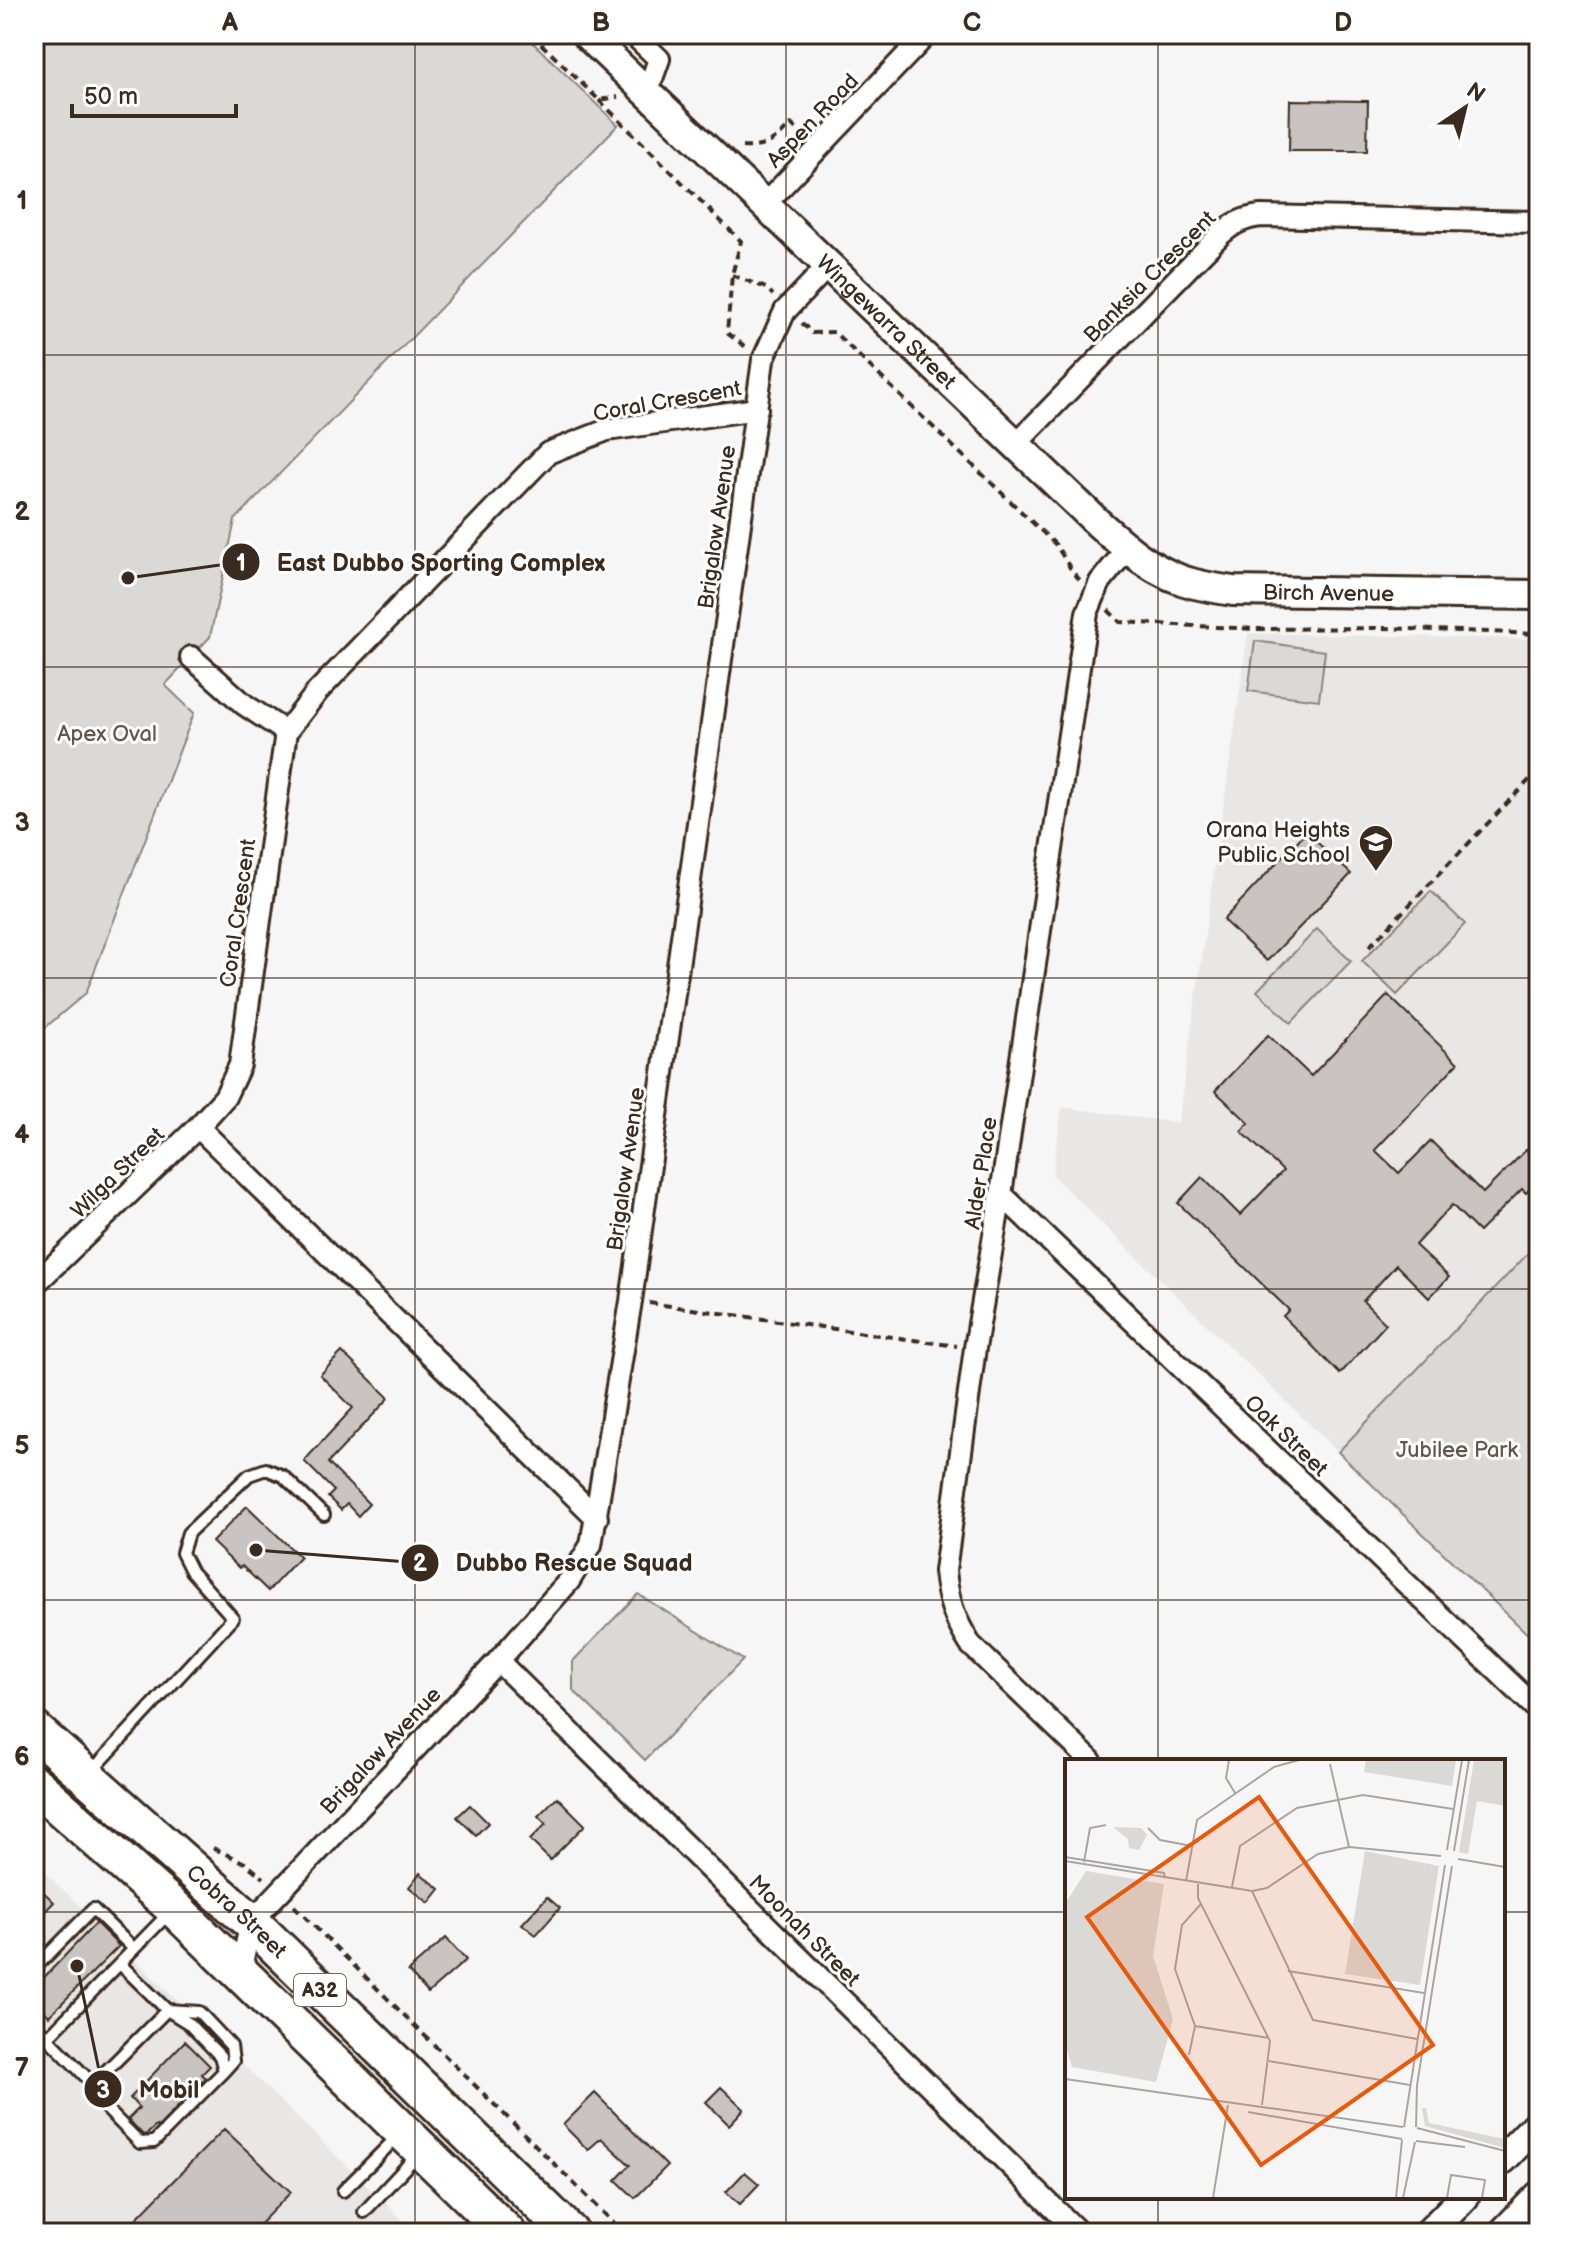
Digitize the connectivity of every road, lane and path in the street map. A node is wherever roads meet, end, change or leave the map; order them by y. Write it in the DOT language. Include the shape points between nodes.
graph roads {
  1 [pos="531,34"];
  2 [pos="586,34"];
  3 [pos="633,34"];
  4 [pos="927,34"];
  5 [pos="647,93"];
  6 [pos="599,100"];
  7 [pos="731,144"];
  8 [pos="817,149"];
  9 [pos="765,204"];
  10 [pos="1539,222"];
  11 [pos="829,265"];
  12 [pos="763,360"];
  13 [pos="757,409"];
  14 [pos="1017,443"];
  15 [pos="1127,549"];
  16 [pos="1539,595"];
  17 [pos="191,657"];
  18 [pos="286,732"];
  19 [pos="1539,770"];
  20 [pos="1369,947"];
  21 [pos="198,1127"];
  22 [pos="1001,1194"];
  23 [pos="34,1285"];
  24 [pos="631,1301"];
  25 [pos="975,1348"];
  26 [pos="324,1515"];
  27 [pos="597,1518"];
  28 [pos="498,1661"];
  29 [pos="1539,1711"];
  30 [pos="34,1730"];
  31 [pos="1089,1759"];
  32 [pos="49,1775"];
  33 [pos="209,1846"];
  34 [pos="280,1891"];
  35 [pos="174,1908"];
  36 [pos="251,1922"];
  37 [pos="134,1949"];
  38 [pos="120,1964"];
  39 [pos="34,1969"];
  40 [pos="240,1972"];
  41 [pos="167,2010"];
  42 [pos="34,2024"];
  43 [pos="47,2038"];
  44 [pos="93,2084"];
  45 [pos="1539,2122"];
  46 [pos="412,2141"];
  47 [pos="1505,2157"];
  48 [pos="343,2191"];
  49 [pos="1539,2196"];
  50 [pos="1462,2199"];
  51 [pos="364,2212"];
  52 [pos="507,2233"];
  53 [pos="570,2233"];
  54 [pos="624,2233"];
  55 [pos="1079,2233"];
  56 [pos="1429,2233"];
  57 [pos="1503,2233"];
  1 -- 6 [label="path"];
  2 -- 5 [label="street, Wingewarra Street"];
  3 -- 5 [label="street" via="659,59"];
  4 -- 8 [label="street, Aspen Road"];
  5 -- 6 [label="path"];
  5 -- 9 [label="street, Wingewarra Street"];
  6 -- 12 [label="path" via="741,241 727,333"];
  7 -- 8 [label="path" via="760,146 776,140 791,124"];
  8 -- 9 [label="street, Aspen Road"];
  9 -- 11 [label="street, Wingewarra Street"];
  10 -- 14 [label="street, Banksia Crescent" via="1248,217 1221,234"];
  11 -- 12 [label="street, Brigalow Avenue" via="785,311"];
  11 -- 14 [label="street, Wingewarra Street"];
  12 -- 13 [label="street, Brigalow Avenue"];
  13 -- 18 [label="street, Coral Crescent" via="607,430 548,453 318,691"];
  13 -- 24 [label="street, Brigalow Avenue"];
  14 -- 15 [label="street, Wingewarra Street"];
  15 -- 16 [label="street, Birch Avenue" via="1192,584 1233,591"];
  15 -- 22 [label="street, Alder Place" via="1100,582 1087,613"];
  17 -- 18 [label="street" via="245,705"];
  18 -- 21 [label="street, Coral Crescent" via="240,1065 225,1097"];
  19 -- 20 [label="path"];
  21 -- 23 [label="street, Wilga Street"];
  21 -- 27 [label="street"];
  22 -- 25 [label="street, Alder Place"];
  22 -- 29 [label="street, Oak Street"];
  24 -- 25 [label="path"];
  24 -- 27 [label="street, Brigalow Avenue"];
  25 -- 31 [label="street, Alder Place" via="945,1571 948,1598 970,1644"];
  26 -- 32 [label="lane" via="283,1476 266,1469 249,1475 188,1533 182,1553 191,1571 233,1618"];
  27 -- 28 [label="street, Brigalow Avenue" via="591,1545 569,1581"];
  28 -- 34 [label="street, Brigalow Avenue"];
  28 -- 55 [label="street, Moonah Street"];
  30 -- 32 [label="highway, Cobra Street / A32"];
  32 -- 35 [label="highway, Cobra Street / A32"];
  32 -- 36 [label="highway, Cobra Street / A32"];
  33 -- 34 [label="path" via="245,1863"];
  34 -- 36 [label="street, Brigalow Avenue"];
  34 -- 54 [label="path"];
  35 -- 37 [label="lane"];
  35 -- 40 [label="highway, Cobra Street / A32"];
  36 -- 40 [label="street"];
  36 -- 53 [label="highway, Cobra Street / A32"];
  37 -- 38 [label="lane"];
  37 -- 39 [label="lane" via="93,1909"];
  38 -- 41 [label="lane"];
  38 -- 43 [label="lane"];
  40 -- 46 [label="highway, Cobra Street / A32"];
  41 -- 44 [label="lane"];
  41 -- 44 [label="lane" via="220,2056 224,2071 154,2142 140,2143 96,2098"];
  42 -- 43 [label="lane"];
  43 -- 44 [label="lane"];
  45 -- 47 [label="street"];
  46 -- 48 [label="lane"];
  46 -- 51 [label="lane"];
  46 -- 52 [label="highway, Cobra Street / A32"];
  49 -- 57 [label="street"];
  50 -- 56 [label="street"];
}
